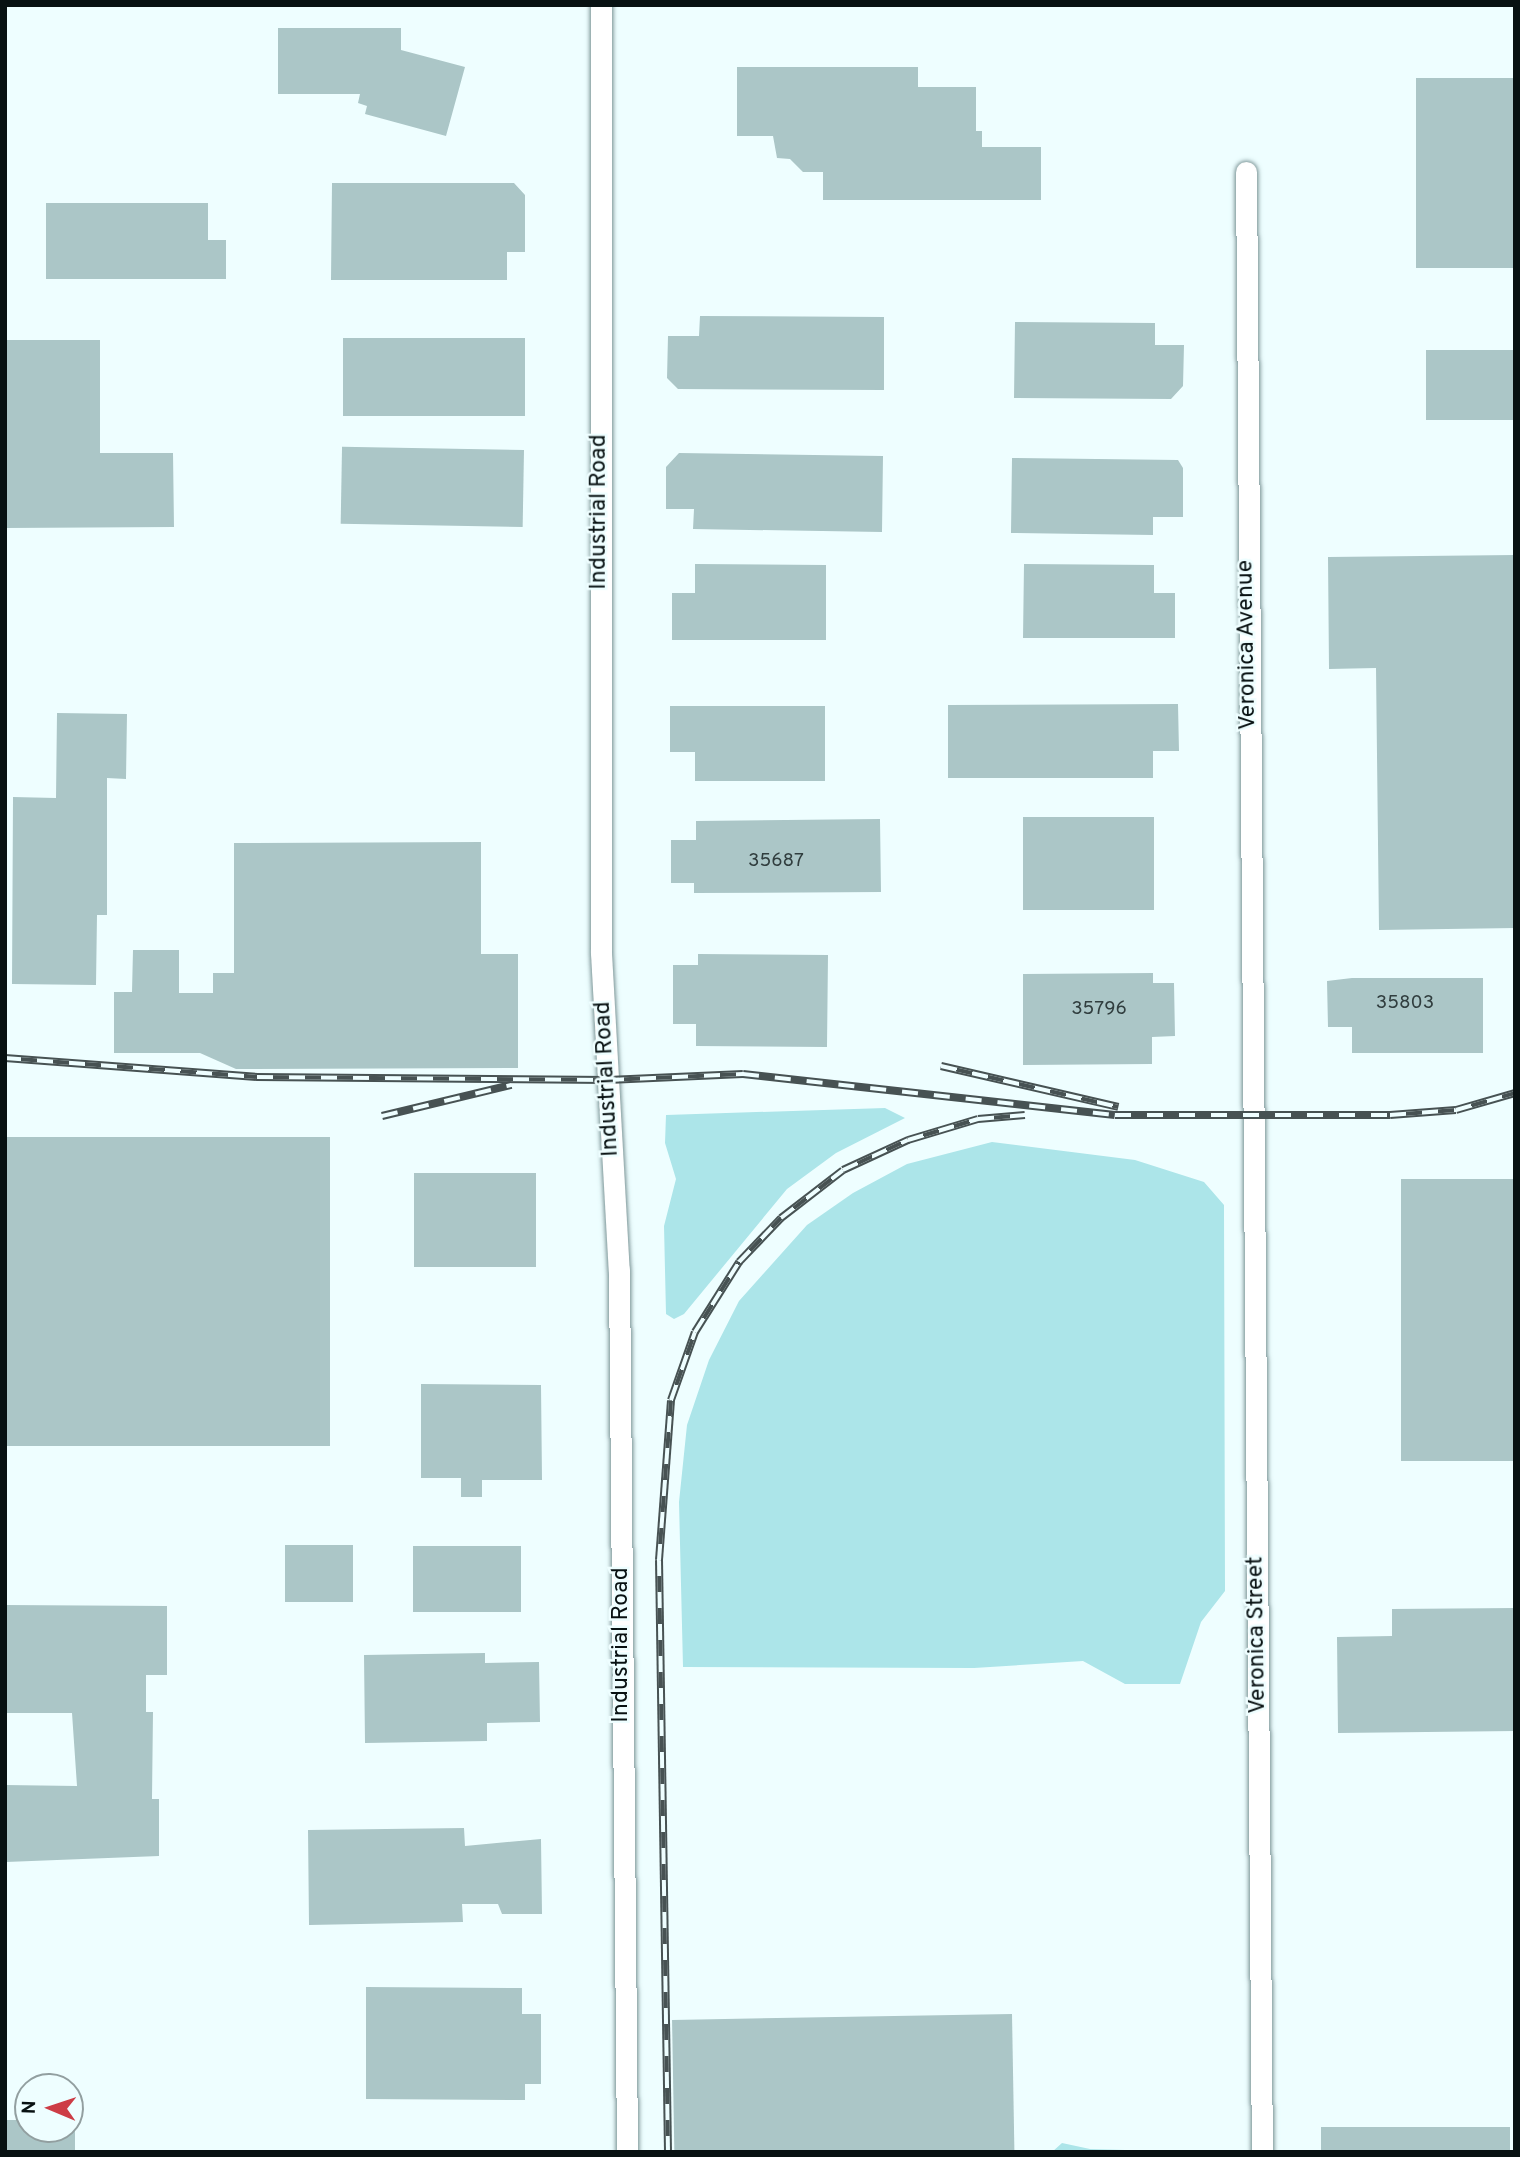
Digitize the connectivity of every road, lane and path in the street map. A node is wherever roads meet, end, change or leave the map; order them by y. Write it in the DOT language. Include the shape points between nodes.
graph roads {
  1 [pos="601,5"];
  2 [pos="1246,172"];
  3 [pos="1253,1118"];
  4 [pos="627,2152"];
  5 [pos="1262,2152"];
  1 -- 4 [label="street, Industrial Road" via="601,953 619,1270"];
  2 -- 3 [label="street, Veronica Avenue"];
  3 -- 5 [label="street, Veronica Street"];
}
